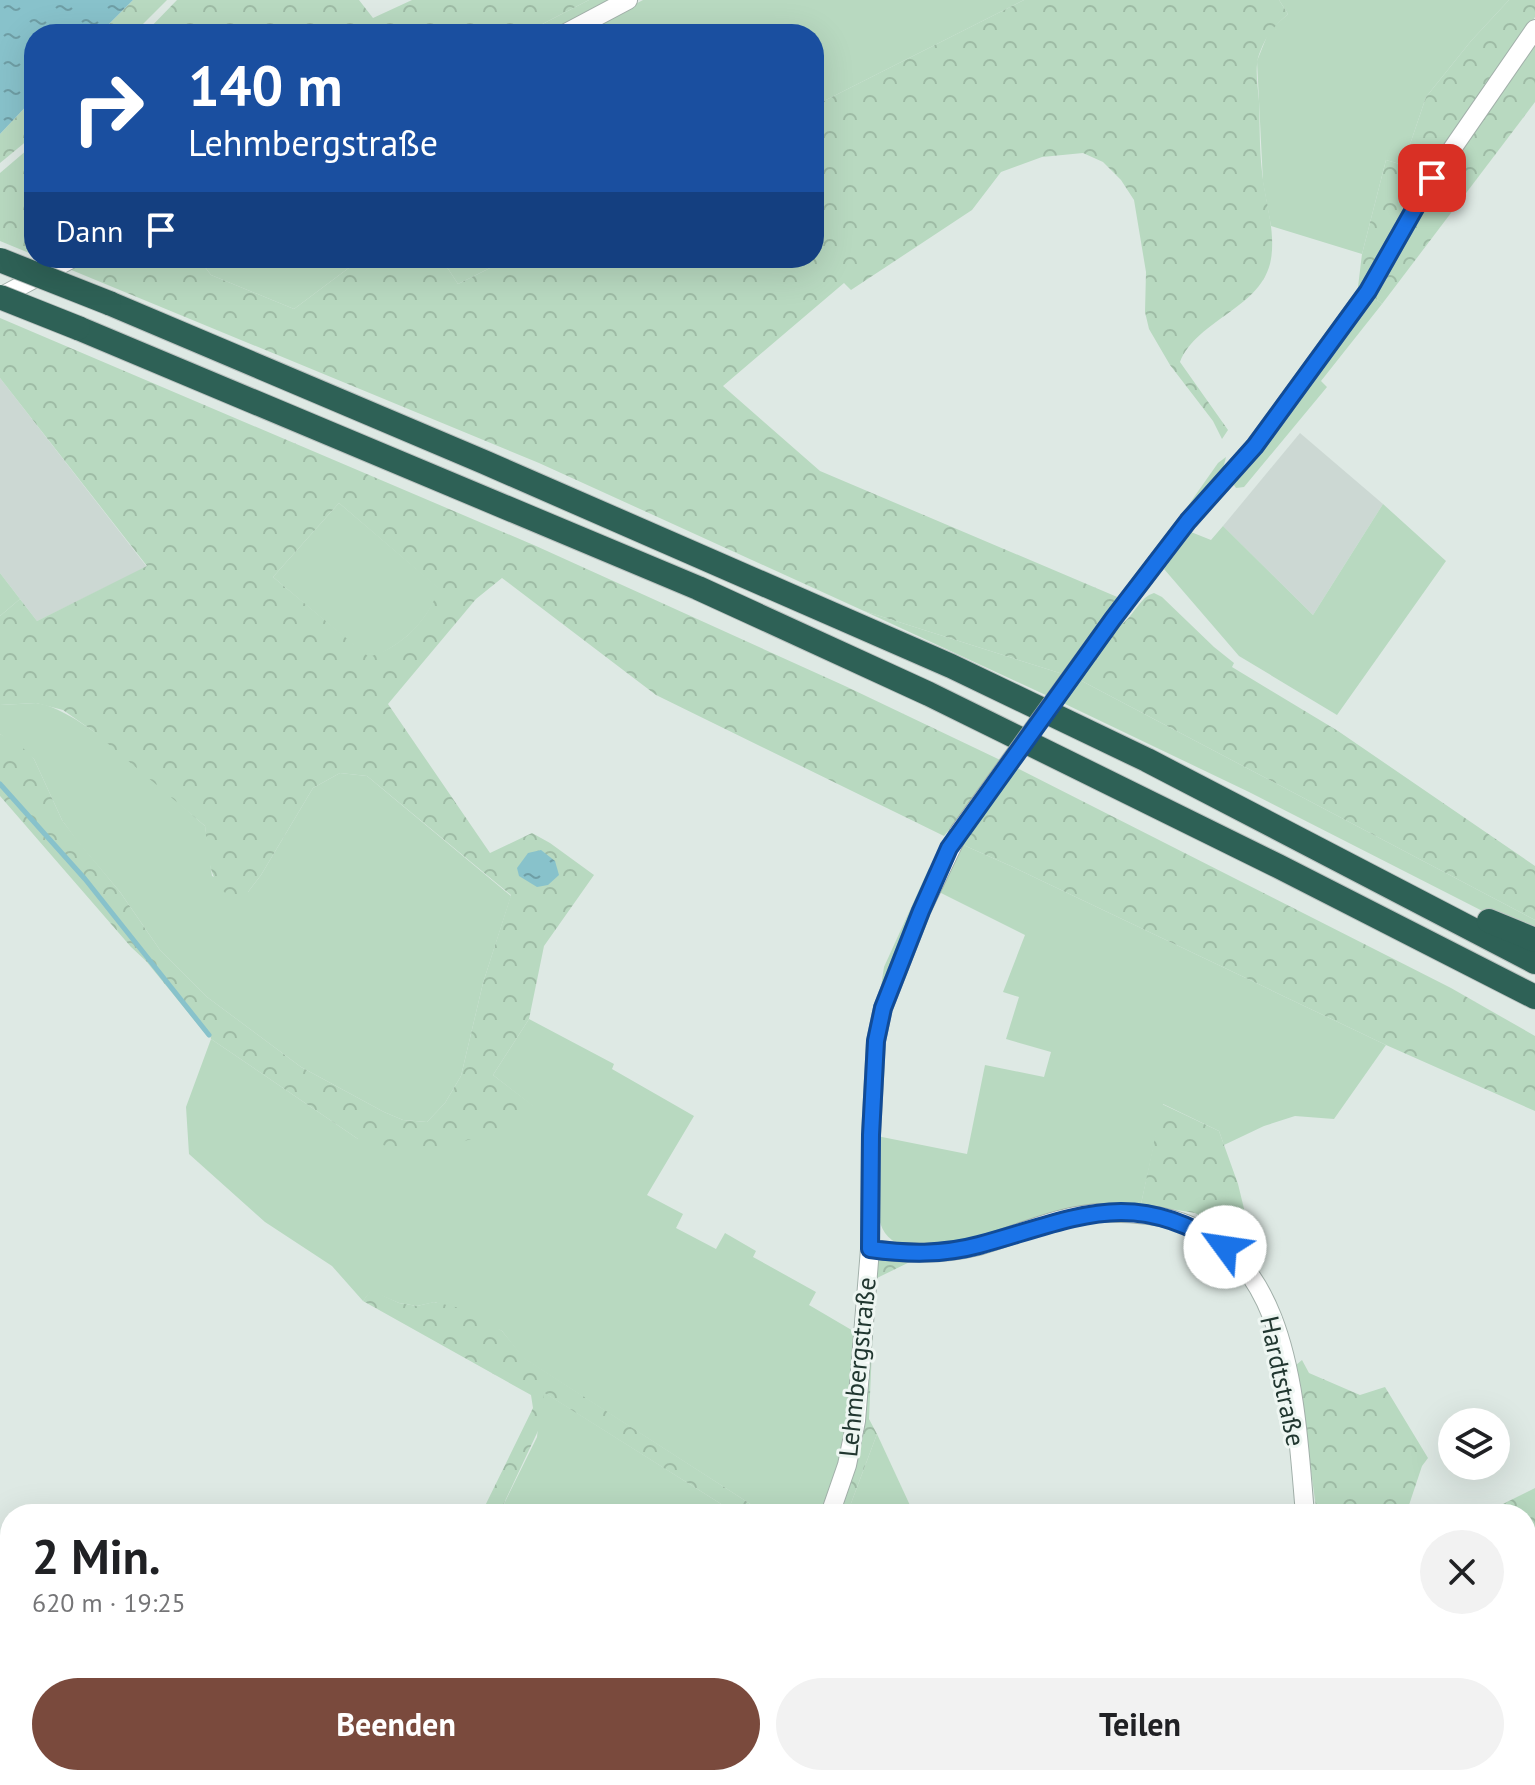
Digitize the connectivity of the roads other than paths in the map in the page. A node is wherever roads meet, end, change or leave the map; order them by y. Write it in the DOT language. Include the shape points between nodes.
graph roads {
  1 [pos="628,0"];
  2 [pos="583,24"];
  3 [pos="1535,29"];
  4 [pos="0,260"];
  5 [pos="54,268"];
  6 [pos="0,297"];
  7 [pos="1283,829"];
  8 [pos="1535,940"];
  9 [pos="1535,962"];
  10 [pos="1535,997"];
  11 [pos="870,1249"];
  12 [pos="833,1504"];
  13 [pos="1304,1504"];
  1 -- 2 [label="street"];
  3 -- 11 [label="street, Lehmbergstraße, bridge" via="1432,178 1368,291 1255,446 1188,521 1113,619 959,832 883,1008 876,1041"];
  4 -- 7 [label="highway, bridge" via="484,462 951,666"];
  5 -- 6 [label="street"];
  6 -- 10 [label="highway, bridge" via="712,595 929,694"];
  7 -- 8 [label="highway"];
  7 -- 9 [label="highway"];
  11 -- 12 [label="street, Lehmbergstraße" via="854,1432"];
  11 -- 13 [label="street, Hardtstraße" via="949,1251 1107,1211 1164,1217 1207,1235 1243,1265 1263,1292 1280,1338"];
}
